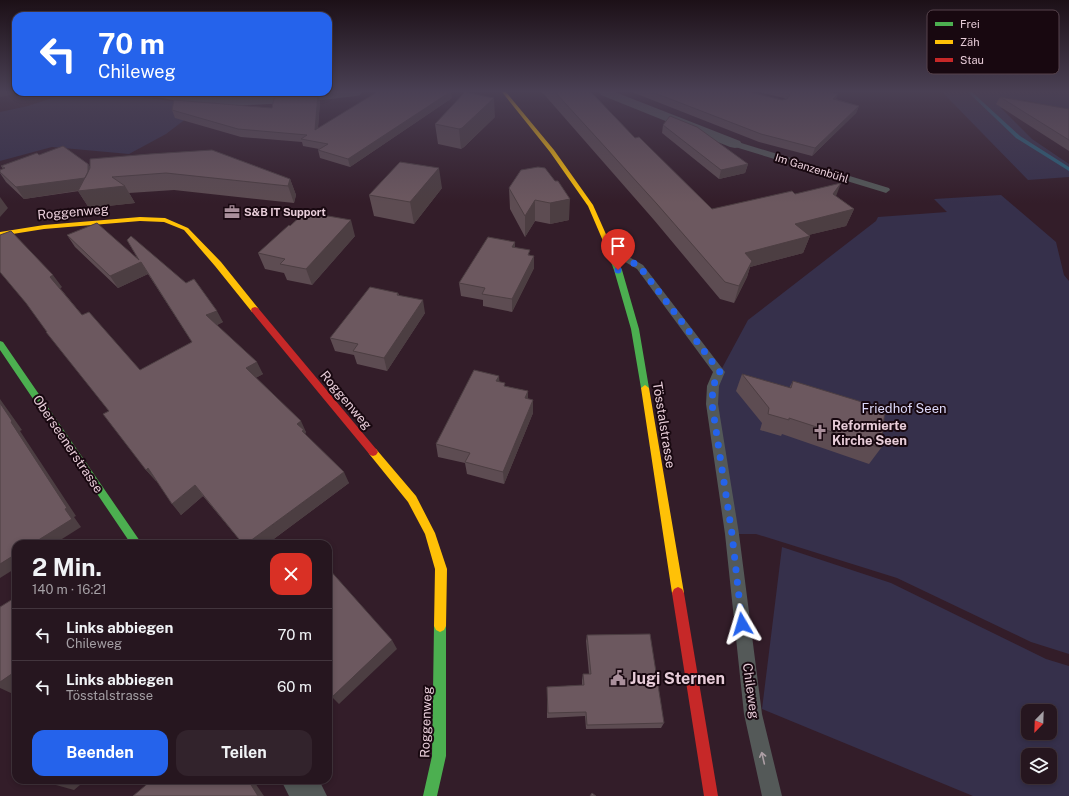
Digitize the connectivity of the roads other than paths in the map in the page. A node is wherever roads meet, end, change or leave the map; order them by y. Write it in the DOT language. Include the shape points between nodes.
graph roads {
  1 [pos="534,129"];
  2 [pos="698,129"];
  3 [pos="735,144"];
  4 [pos="886,190"];
  5 [pos="0,234"];
  6 [pos="610,249"];
  7 [pos="0,344"];
  8 [pos="134,540"];
  9 [pos="301,784"];
  10 [pos="310,796"];
  11 [pos="430,796"];
  12 [pos="711,796"];
  13 [pos="772,796"];
  1 -- 6 [label="street, Tösstalstrasse" via="591,206"];
  2 -- 3 [label="street, Im Ganzenbühl"];
  3 -- 4 [label="lane, Im Ganzenbühl"];
  5 -- 11 [label="street, Roggenweg" via="44,227 140,219 165,220 186,229 218,264 412,499 430,533 440,569 439,756"];
  6 -- 12 [label="street, Tösstalstrasse" via="635,329"];
  13 -- 6 [label="lane, Chileweg, one-way" via="753,714 732,534 712,404 713,386 720,372 640,267"];
  7 -- 8 [label="street, Oberseenerstrasse"];
  9 -- 10 [label="street"];
}
